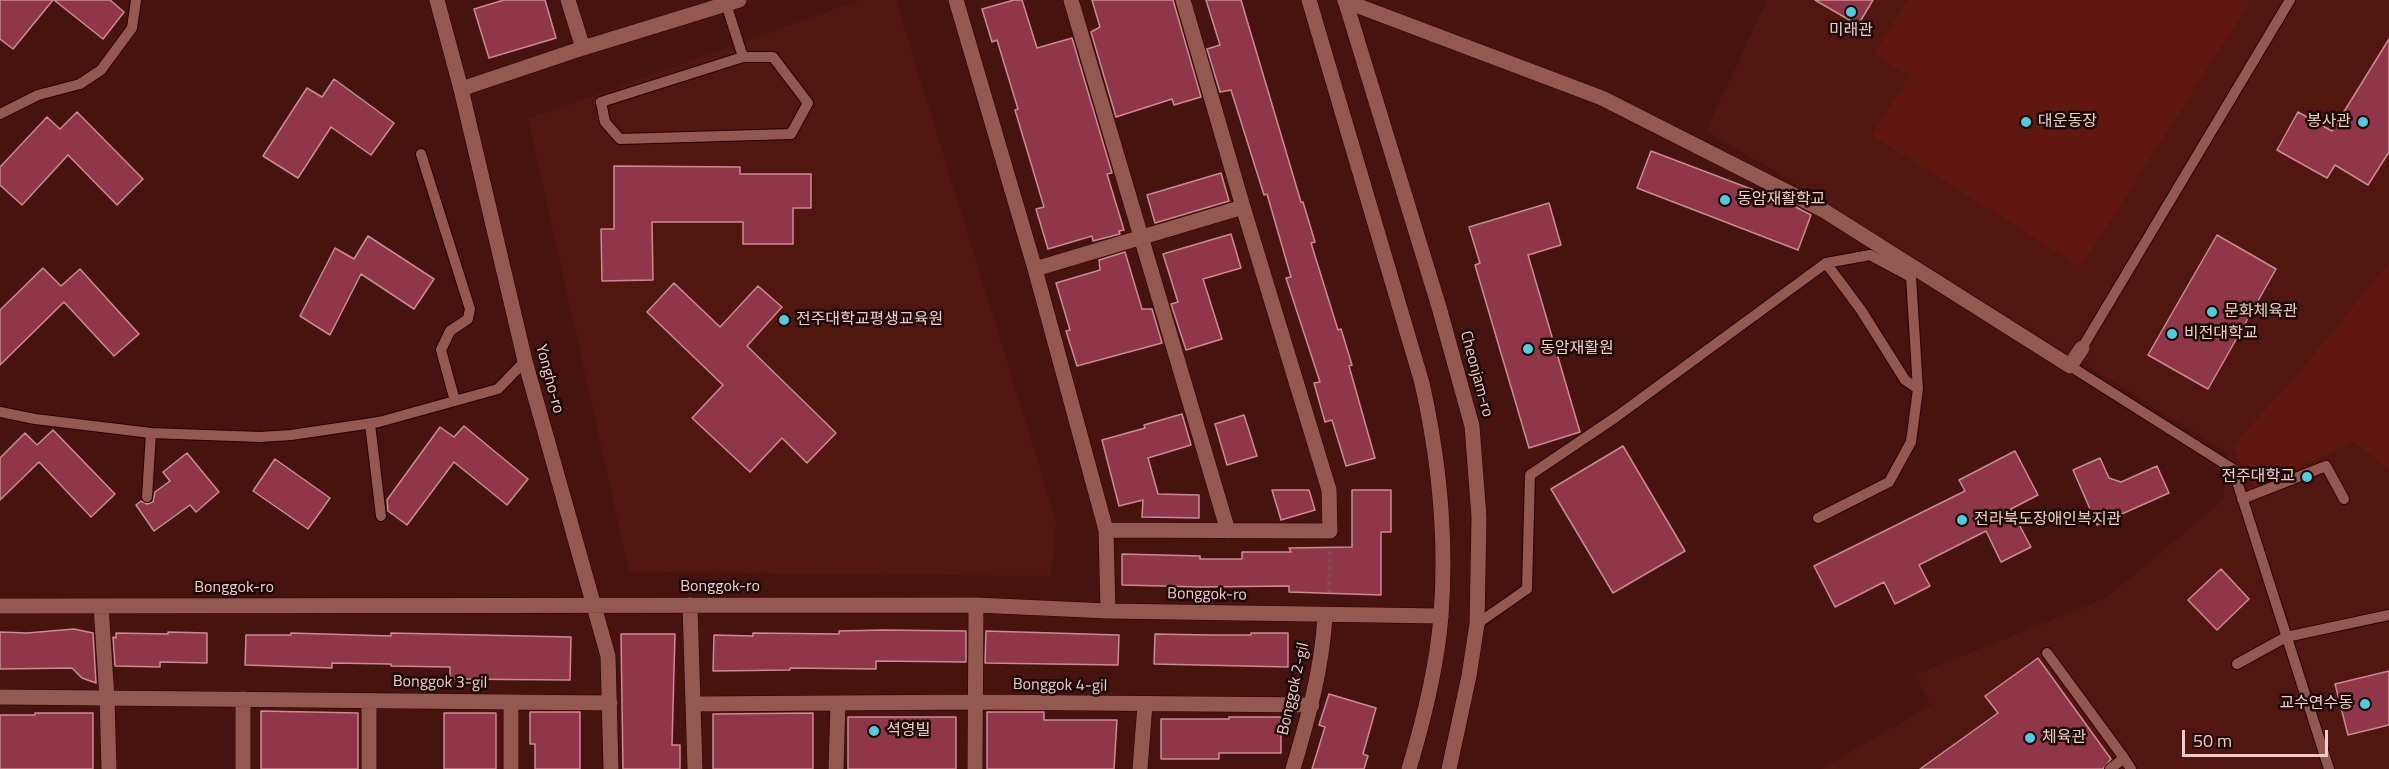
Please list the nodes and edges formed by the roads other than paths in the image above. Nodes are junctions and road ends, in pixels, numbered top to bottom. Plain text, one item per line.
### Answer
1 (136, 0) edge
2 (437, 0) edge
3 (568, 0) edge
4 (956, 0) edge
5 (1071, 0) edge
6 (1183, 0) edge
7 (1309, 0) edge
8 (1345, 0) edge
9 (2290, 0) edge
10 (732, 2) edge
11 (583, 48) junction
12 (743, 57) junction
13 (461, 89) junction
14 (0, 113) edge
15 (421, 154) dead end
16 (1243, 207) junction
17 (1141, 237) junction
18 (1826, 263) junction
19 (1035, 269) junction
20 (1907, 269) junction
21 (2082, 348) joint
22 (525, 361) junction
23 (2070, 366) junction
24 (1918, 388) junction
25 (455, 401) junction
26 (0, 412) edge
27 (370, 424) junction
28 (151, 433) junction
29 (147, 497) dead end
30 (2242, 499) junction
31 (2344, 499) dead end
32 (381, 516) dead end
33 (1818, 518) dead end
34 (1106, 530) junction
35 (1228, 531) junction
36 (594, 605) junction
37 (690, 605) junction
38 (976, 605) junction
39 (0, 606) edge
40 (101, 606) junction
41 (1108, 611) junction
42 (2389, 615) edge
43 (1325, 616) junction
44 (1441, 616) junction
45 (1477, 624) junction
46 (2286, 638) junction
47 (2047, 653) dead end
48 (2237, 664) dead end
49 (0, 697) edge
50 (107, 698) junction
51 (243, 699) junction
52 (369, 701) junction
53 (511, 702) junction
54 (975, 702) junction
55 (610, 703) junction
56 (838, 703) junction
57 (694, 704) junction
58 (1145, 705) junction
59 (1311, 705) junction
60 (2124, 758) junction
61 (109, 769) edge
62 (243, 769) edge
63 (369, 769) edge
64 (511, 769) edge
65 (611, 769) edge
66 (695, 769) edge
67 (836, 769) edge
68 (975, 769) edge
69 (1140, 769) edge
70 (1293, 769) edge
71 (1409, 769) edge
72 (1449, 769) edge
73 (2110, 769) edge
74 (2131, 769) edge
75 (2329, 769) edge

1 - 14 lane
2 - 13 street, Yongho-ro
3 - 11 street
4 - 19 street
5 - 17 street
6 - 16 street
7 - 44 street
8 - 20 street
8 - 45 street, Cheonjam-ro
9 - 21 lane
10 - 11 street
10 - 12 lane
11 - 13 street
12 - 12 lane
13 - 22 street, Yongho-ro
15 - 25 lane
16 - 17 street
16 - 35 street
17 - 19 street
17 - 35 street
18 - 20 lane
18 - 24 lane
18 - 45 lane
19 - 34 street
20 - 23 street
20 - 24 lane
21 - 23 street
22 - 25 lane
22 - 36 street, Yongho-ro
23 - 30 lane
24 - 33 lane
25 - 27 lane
26 - 28 lane
27 - 28 lane
27 - 32 lane
28 - 29 lane
30 - 31 lane
30 - 46 lane
34 - 35 street
34 - 41 street
36 - 37 street, Bonggok-ro
36 - 40 street, Bonggok-ro
36 - 55 street, Yongho-ro
37 - 38 street, Bonggok-ro
37 - 57 street
38 - 41 street, Bonggok-ro
38 - 54 street
39 - 40 street, Bonggok-ro
40 - 50 street
41 - 43 street, Bonggok-ro
42 - 46 lane
43 - 44 street, Bonggok-ro
43 - 59 street, Bonggok 2-gil
44 - 71 street
45 - 72 street, Cheonjam-ro
46 - 48 lane
46 - 75 lane
47 - 60 lane
49 - 50 street, Bonggok 3-gil
50 - 51 street, Bonggok 3-gil
50 - 61 street
51 - 52 street, Bonggok 3-gil
51 - 62 street
52 - 53 street, Bonggok 3-gil
52 - 63 street
53 - 55 street, Bonggok 3-gil
53 - 64 street
54 - 56 street, Bonggok 4-gil
54 - 58 street, Bonggok 4-gil
54 - 68 street
55 - 65 street, Yongho-ro
56 - 57 street, Bonggok 4-gil
56 - 67 street
57 - 66 street
58 - 59 street, Bonggok 4-gil
58 - 69 street
59 - 70 street, Bonggok 2-gil
60 - 73 lane
60 - 74 lane

